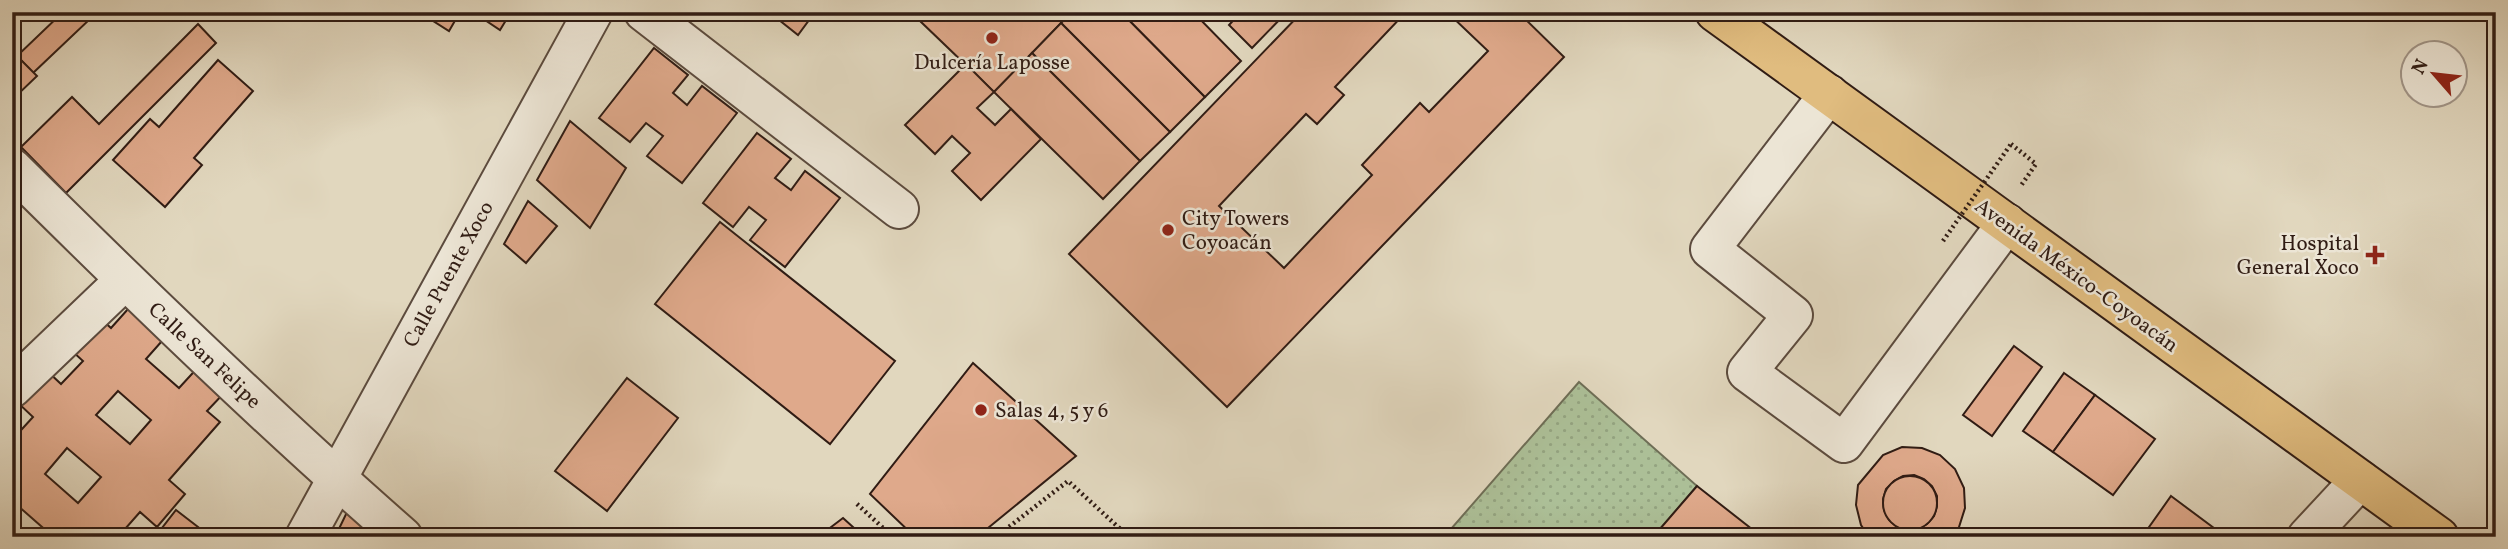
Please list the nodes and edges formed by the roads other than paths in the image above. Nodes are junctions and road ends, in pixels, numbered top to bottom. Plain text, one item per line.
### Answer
1 (593, 12) edge
2 (644, 12) edge
3 (1716, 12) edge
4 (1829, 94) junction
5 (12, 168) edge
6 (899, 209) dead end
7 (2003, 221) junction
8 (125, 280) junction
9 (12, 388) edge
10 (335, 478) junction
11 (2360, 480) junction
12 (305, 537) edge
13 (403, 537) edge
14 (2307, 537) edge
15 (2439, 537) edge

1 - 10 street, Calle Puente Xoco
2 - 6 street
3 - 4 main road, Avenida México-Coyoacán
4 - 7 main road, Avenida México-Coyoacán
4 - 7 street
5 - 8 street, Calle San Felipe
7 - 11 main road, Avenida México-Coyoacán
8 - 9 street
8 - 10 street, Calle San Felipe
10 - 12 street, Calle Puente Xoco
10 - 13 street, Calle San Felipe
11 - 14 street
11 - 15 main road, Avenida México-Coyoacán

